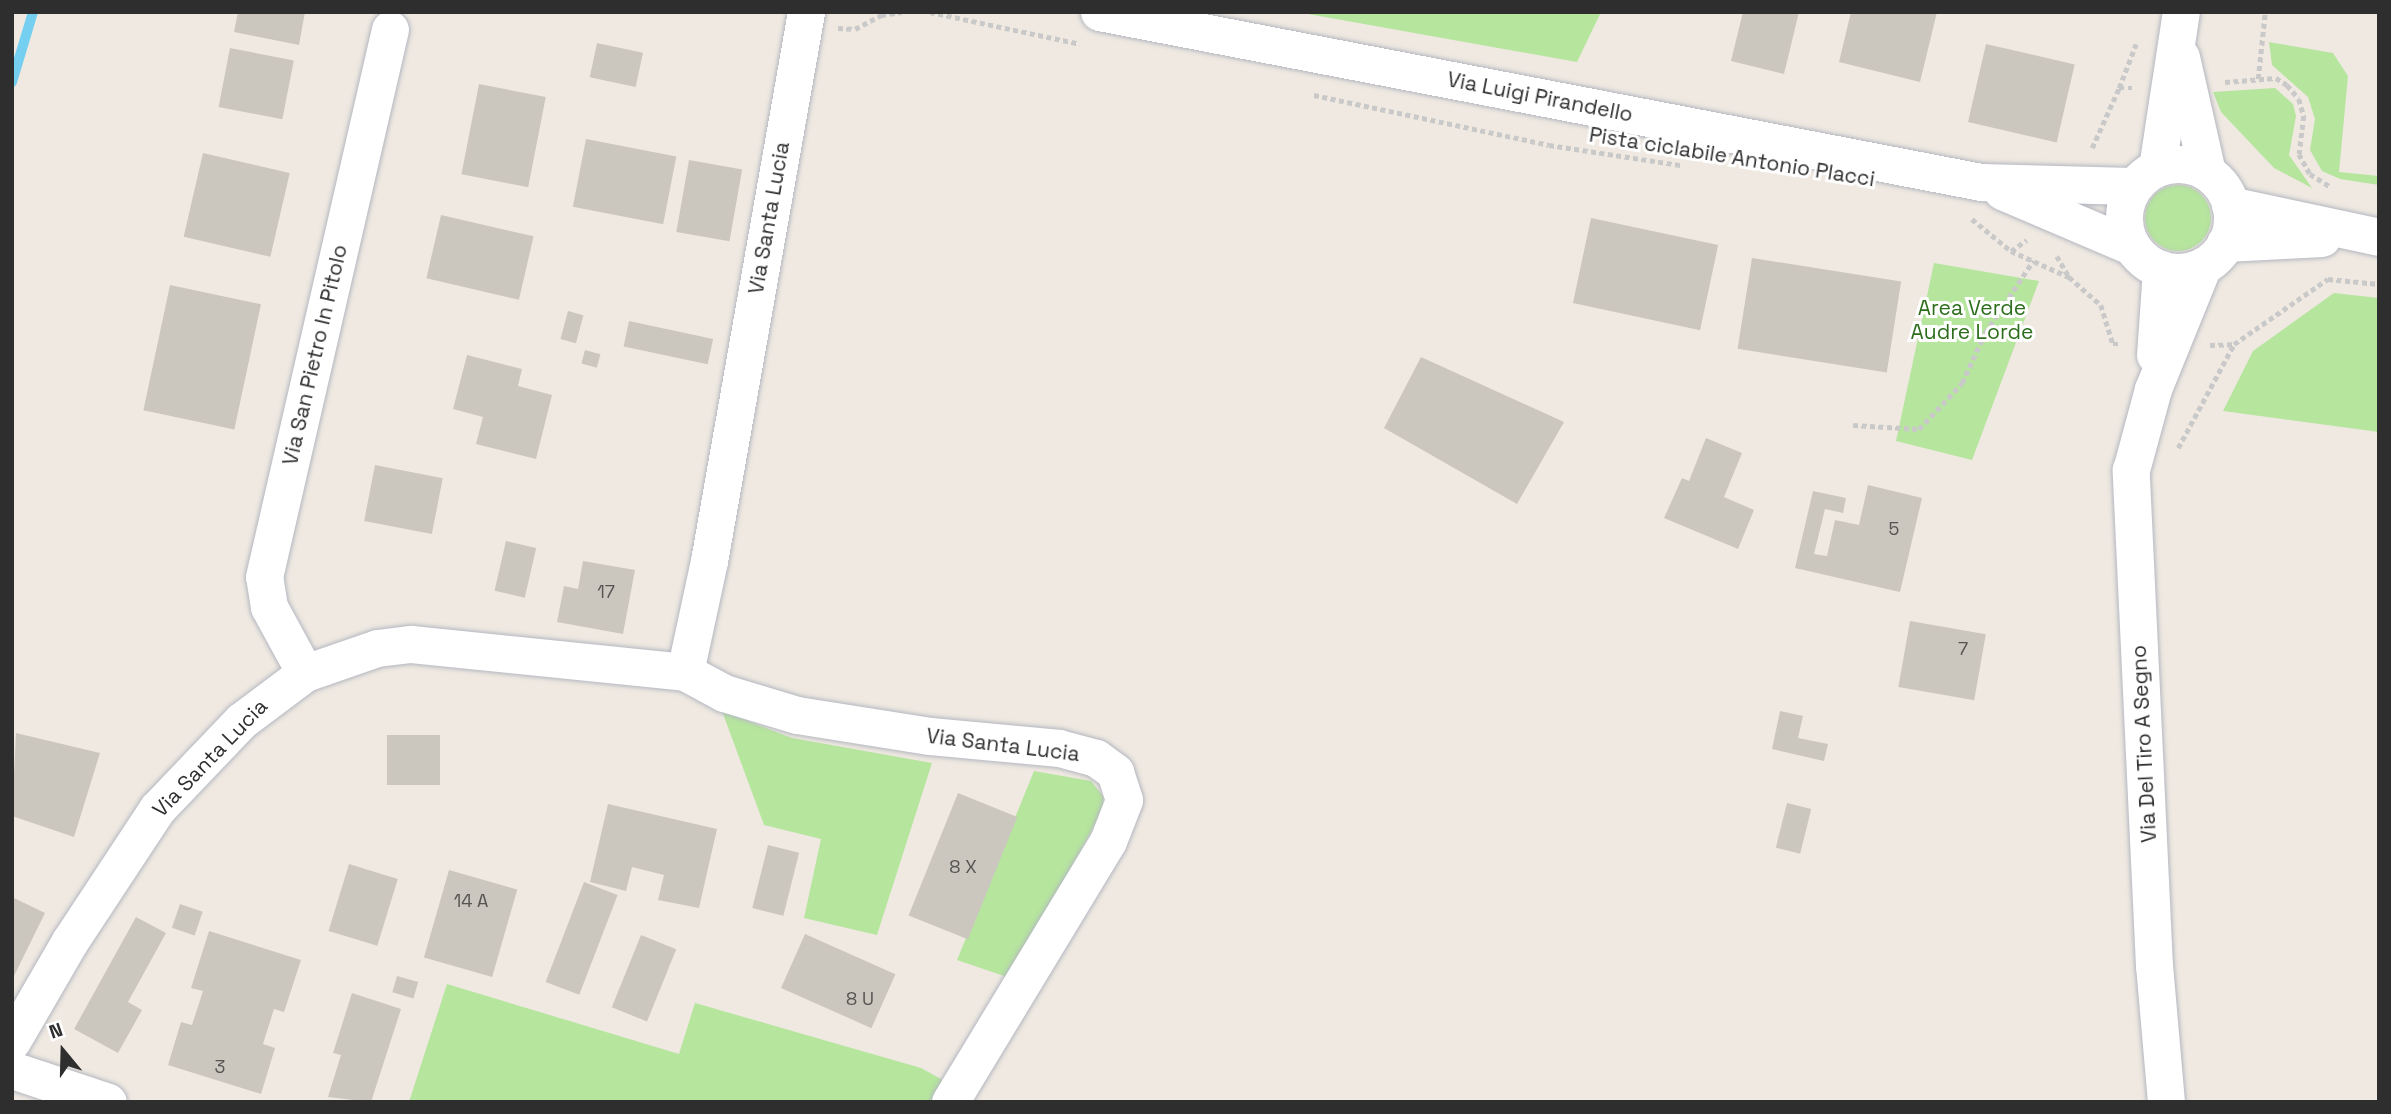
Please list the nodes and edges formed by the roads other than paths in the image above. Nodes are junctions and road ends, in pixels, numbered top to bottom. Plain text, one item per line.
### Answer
1 (806, 12) edge
2 (2179, 23) edge
3 (390, 29) dead end
4 (1096, 30) edge
5 (2207, 172) junction
6 (2145, 177) junction
7 (1981, 182) junction
8 (2230, 205) junction
9 (2374, 236) edge
10 (2131, 246) junction
11 (2214, 254) junction
12 (2161, 269) junction
13 (2163, 348) junction
14 (685, 671) junction
15 (305, 673) junction
16 (12, 1041) edge
17 (12, 1070) edge
18 (108, 1102) edge
19 (950, 1102) edge
20 (2166, 1102) edge

1 - 14 street, Via Santa Lucia
2 - 5 street
2 - 6 street
3 - 15 street, Via San Pietro In Pitolo
4 - 7 street, Via Luigi Pirandello
5 - 6 street, Via Luigi Pirandello
5 - 8 street
6 - 7 street, Via Luigi Pirandello
6 - 10 street
7 - 10 street, Via Luigi Pirandello
8 - 9 street
8 - 11 street
9 - 11 street
10 - 12 street, Via Luigi Pirandello
11 - 12 street
11 - 13 street, Via Del Tiro A Segno
12 - 13 street, Via Del Tiro A Segno
13 - 20 street, Via Del Tiro A Segno
14 - 15 street, Via Santa Lucia
14 - 19 street, Via Santa Lucia
15 - 16 street, Via Santa Lucia
17 - 18 street

